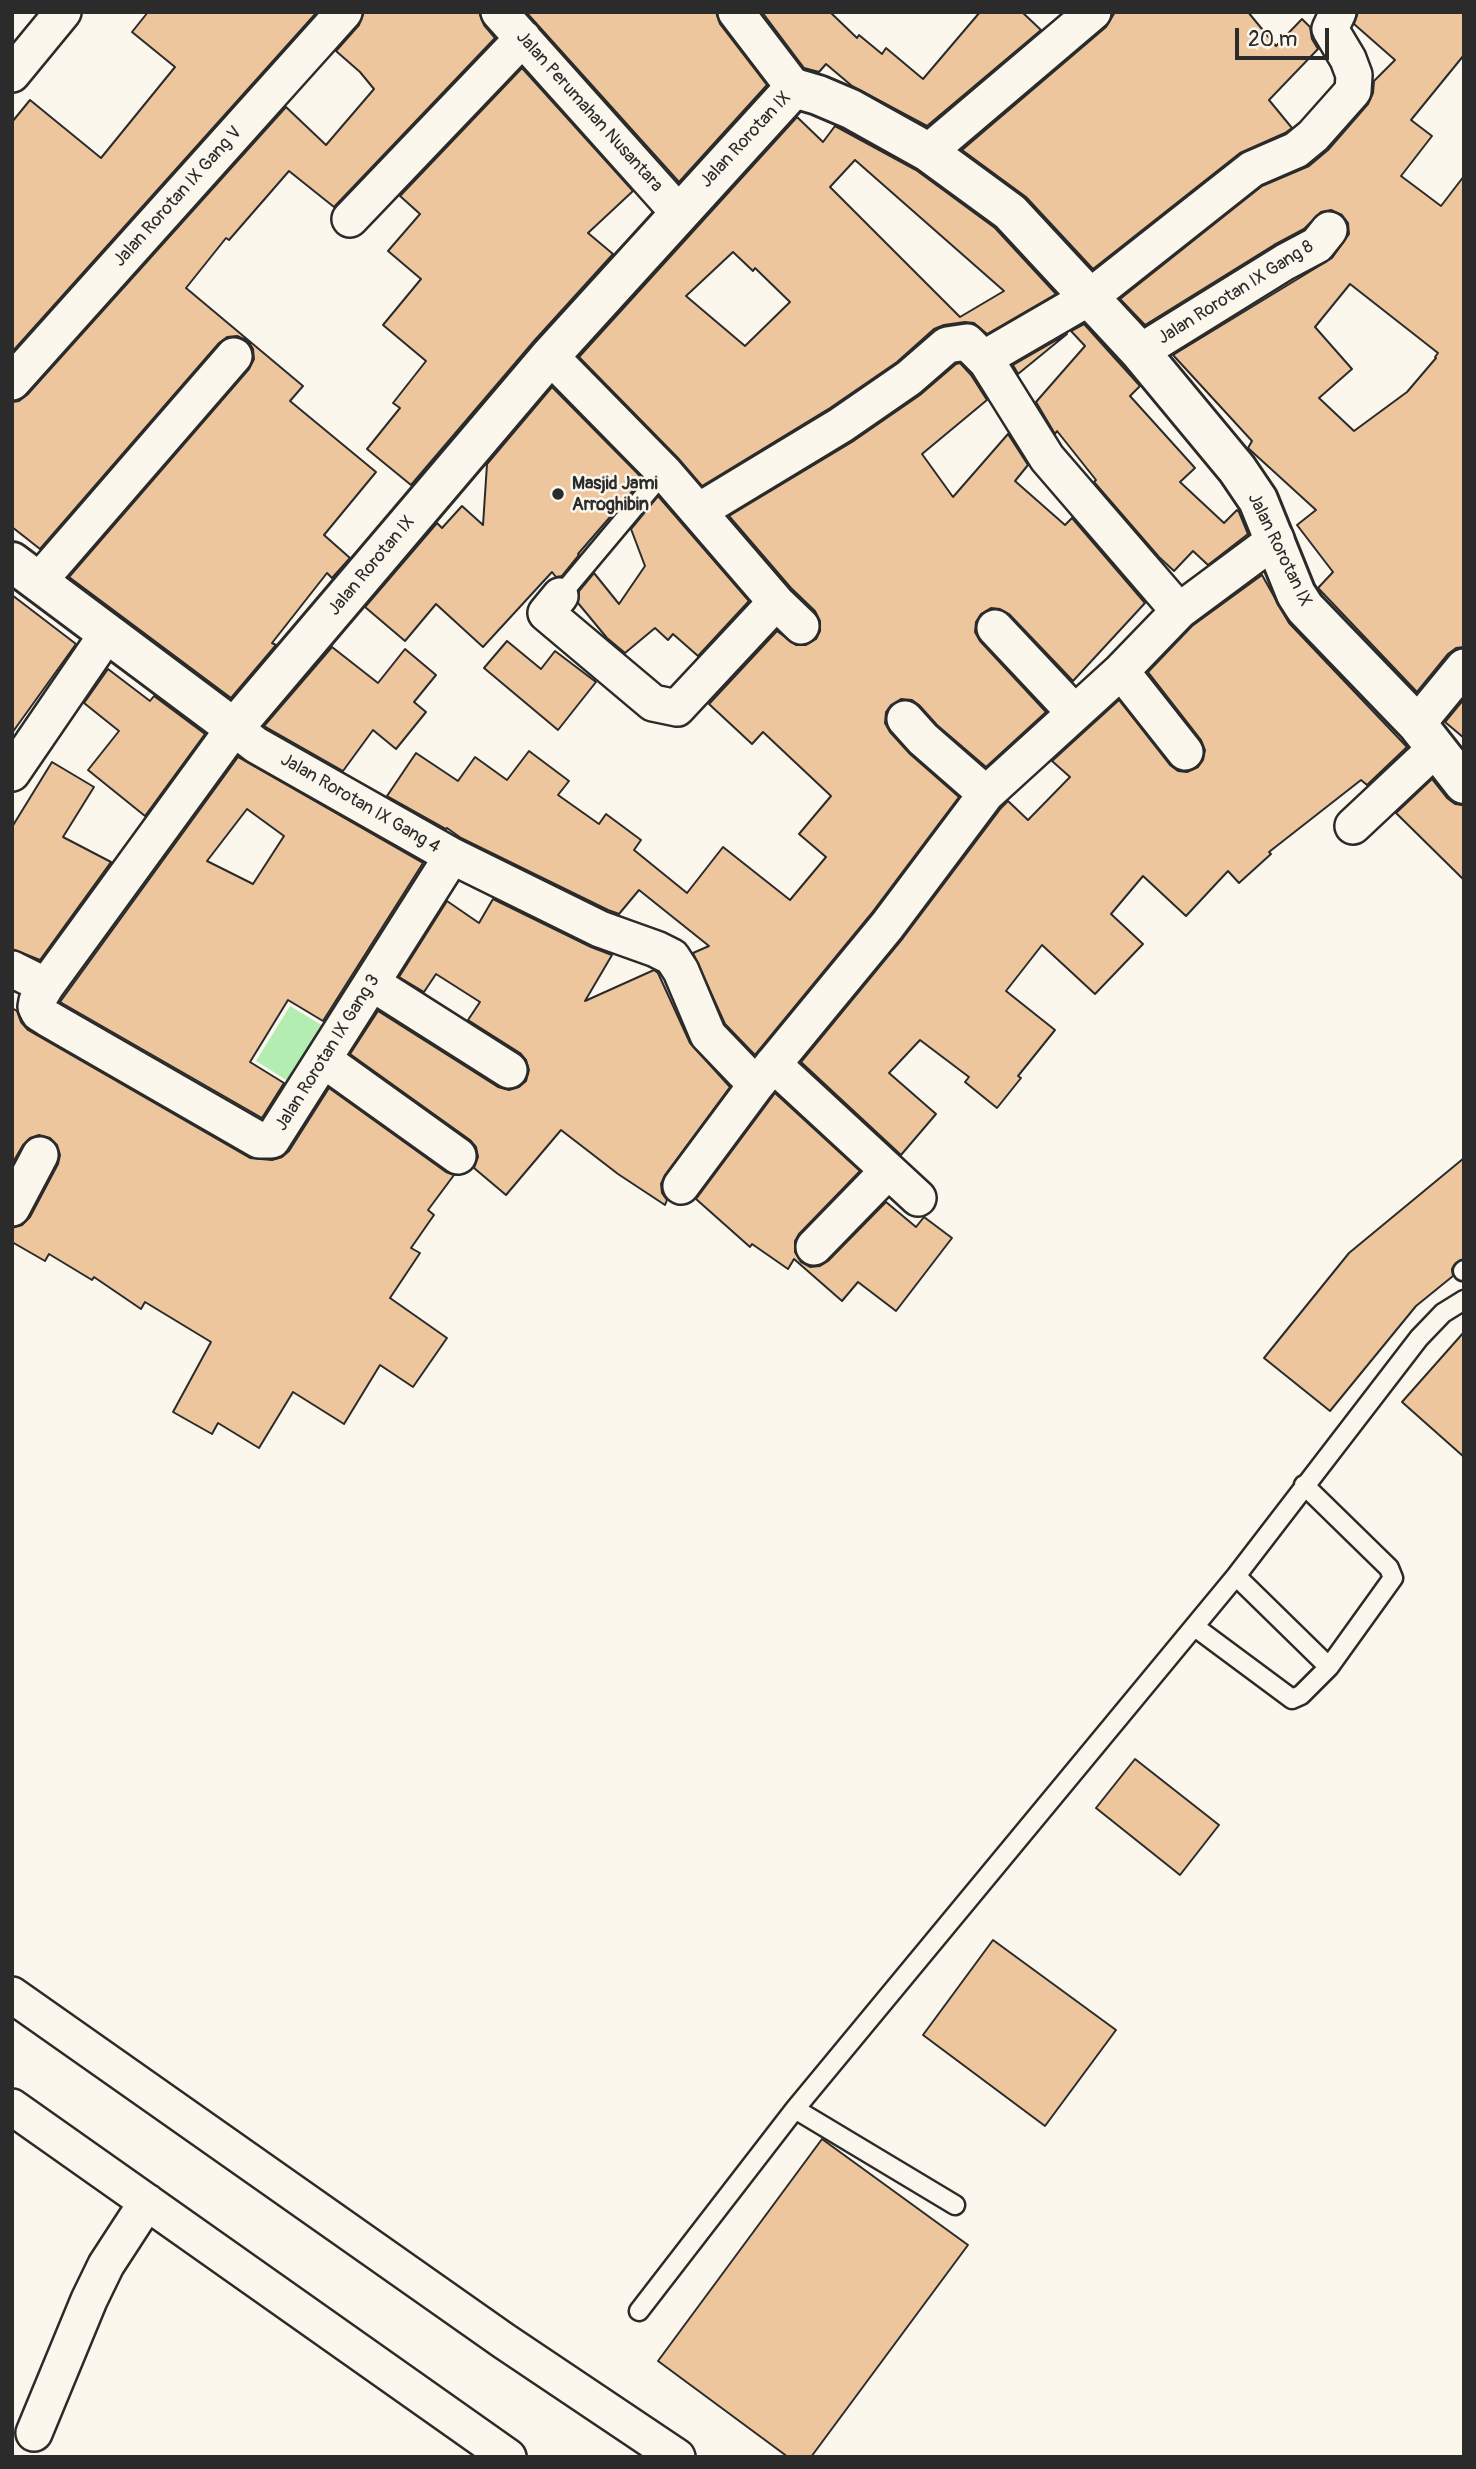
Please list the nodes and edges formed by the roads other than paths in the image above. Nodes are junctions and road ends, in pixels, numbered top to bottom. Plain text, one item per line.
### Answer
1 (63, 12) edge
2 (344, 12) edge
3 (499, 12) edge
4 (736, 12) edge
5 (1093, 12) edge
6 (1338, 12) edge
7 (523, 38) junction
8 (12, 74) edge
9 (794, 88) junction
10 (928, 152) junction
11 (679, 213) junction
12 (350, 219) dead end
13 (1329, 230) dead end
14 (1090, 297) junction
15 (1140, 352) junction
16 (234, 356) dead end
17 (550, 356) junction
18 (987, 362) junction
19 (12, 383) edge
20 (664, 472) junction
21 (699, 511) junction
22 (1276, 539) junction
23 (25, 572) edge
24 (560, 596) joint
25 (776, 602) junction
26 (1179, 611) junction
27 (801, 626) dead end
28 (995, 628) dead end
29 (107, 634) junction
30 (1464, 667) edge
31 (1121, 671) junction
32 (1074, 712) junction
33 (905, 719) dead end
34 (234, 729) junction
35 (1426, 737) junction
36 (1185, 752) dead end
37 (12, 773) edge
38 (1464, 784) edge
39 (986, 794) junction
40 (1353, 826) dead end
41 (452, 856) junction
42 (12, 970) edge
43 (372, 983) junction
44 (46, 986) junction
45 (324, 1060) junction
46 (509, 1070) dead end
47 (765, 1074) junction
48 (40, 1155) dead end
49 (458, 1156) dead end
50 (887, 1172) junction
51 (681, 1186) dead end
52 (918, 1198) dead end
53 (12, 1208) edge
54 (814, 1247) dead end
55 (1464, 1300) edge
56 (1304, 1485) junction
57 (1236, 1576) junction
58 (1195, 1627) junction
59 (1329, 1667) junction
60 (12, 1995) edge
61 (12, 2107) edge
62 (796, 2109) junction
63 (148, 2202) junction
64 (955, 2205) dead end
65 (639, 2311) dead end
66 (34, 2433) dead end
67 (508, 2457) edge
68 (677, 2457) edge

1 - 8 street
2 - 19 street, Jalan Rorotan IX Gang V
3 - 7 street, Jalan Perumahan Nusantara
4 - 9 street
5 - 10 street
6 - 14 street
7 - 11 street, Jalan Perumahan Nusantara
7 - 12 street
9 - 10 street, Jalan Rorotan IX
9 - 11 street, Jalan Rorotan IX
10 - 14 street, Jalan Rorotan IX
11 - 17 street, Jalan Rorotan IX
13 - 15 street, Jalan Rorotan IX Gang 8
14 - 15 street, Jalan Rorotan IX
14 - 18 street
15 - 22 street, Jalan Rorotan IX
16 - 23 street
17 - 20 street
17 - 34 street, Jalan Rorotan IX
18 - 21 street
18 - 26 street
20 - 21 street
20 - 24 lane
21 - 25 street
22 - 26 street
22 - 35 street, Jalan Rorotan IX
23 - 29 street
24 - 25 street
25 - 27 street
26 - 31 street
28 - 32 street
29 - 34 street
29 - 37 street
30 - 35 street
31 - 32 street
31 - 36 street
32 - 39 street
33 - 39 street
34 - 41 street, Jalan Rorotan IX Gang 4
34 - 44 street
35 - 38 street, Jalan Rorotan IX
35 - 40 street
39 - 47 street
41 - 43 street, Jalan Rorotan IX Gang 3
41 - 47 street, Jalan Rorotan IX Gang 4
42 - 44 street
43 - 45 street, Jalan Rorotan IX Gang 3
43 - 46 street
44 - 45 street, Jalan Rorotan IX Gang 3
45 - 49 street
47 - 50 street, Jalan Rorotan IX Gang 4
47 - 51 street
48 - 53 street
50 - 52 street, Jalan Rorotan IX Gang 4
50 - 54 street
55 - 56 lane
56 - 57 lane
56 - 59 lane
57 - 58 lane
57 - 59 lane
58 - 59 lane
58 - 62 lane
60 - 68 street
61 - 63 street
62 - 64 lane
62 - 65 lane
63 - 66 street
63 - 67 street

